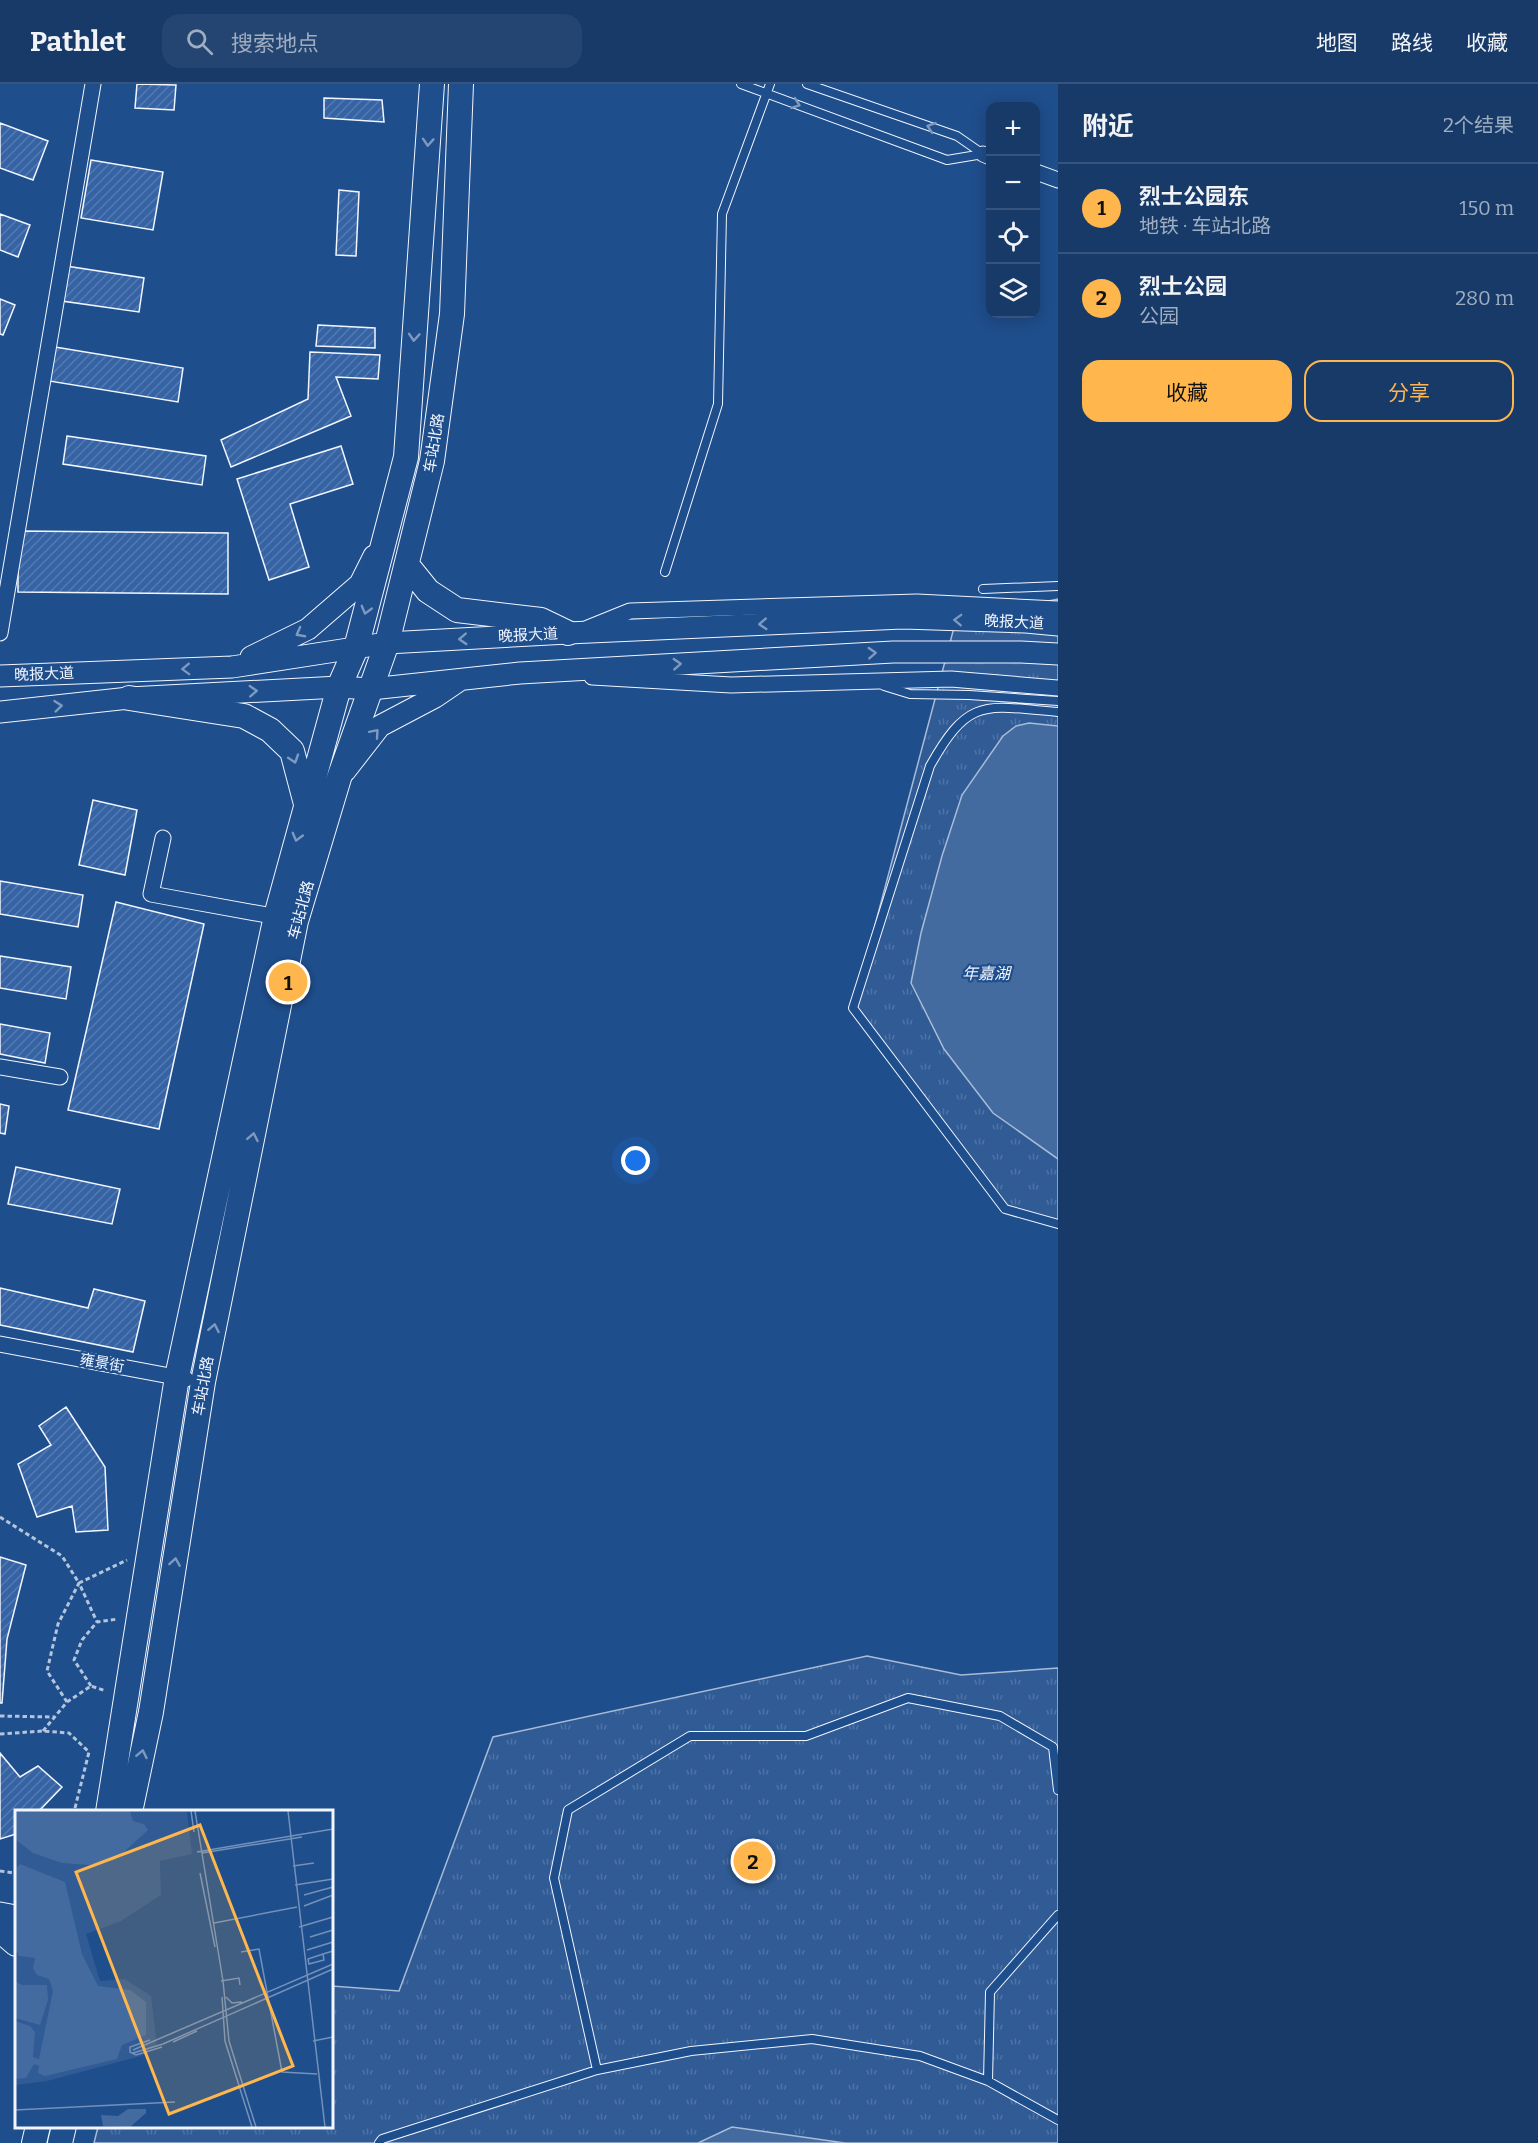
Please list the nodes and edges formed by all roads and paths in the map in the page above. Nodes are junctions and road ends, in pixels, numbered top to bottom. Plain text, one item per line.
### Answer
1 (93, 84) edge
2 (432, 84) edge
3 (461, 84) edge
4 (741, 84) edge
5 (770, 84) edge
6 (807, 84) edge
7 (765, 93) junction
8 (986, 154) edge
9 (986, 155) edge
10 (1040, 174) edge
11 (1058, 180) edge
12 (388, 525) junction
13 (407, 565) junction
14 (665, 572) dead end
15 (1058, 586) edge
16 (983, 589) dead end
17 (1058, 609) edge
18 (1058, 625) edge
19 (0, 633) edge
20 (572, 633) junction
21 (387, 644) junction
22 (356, 648) junction
23 (1058, 654) edge
24 (232, 667) junction
25 (520, 673) junction
26 (0, 676) edge
27 (463, 678) junction
28 (868, 681) junction
29 (339, 687) junction
30 (1058, 688) edge
31 (371, 689) junction
32 (129, 698) junction
33 (1058, 701) edge
34 (0, 712) edge
35 (1058, 712) edge
36 (339, 778) junction
37 (306, 805) junction
38 (163, 838) dead end
39 (286, 918) junction
40 (0, 1066) edge
41 (60, 1077) dead end
42 (1058, 1224) edge
43 (0, 1344) edge
44 (177, 1377) junction
45 (203, 1382) junction
46 (0, 1517) edge
47 (150, 1549) junction
48 (79, 1582) junction
49 (139, 1618) junction
50 (98, 1622) junction
51 (91, 1686) junction
52 (126, 1698) junction
53 (67, 1702) junction
54 (0, 1716) edge
55 (55, 1717) junction
56 (43, 1731) junction
57 (0, 1734) edge
58 (1058, 1790) edge
59 (74, 1810) edge
60 (108, 1810) edge
61 (130, 1810) edge
62 (0, 1871) edge
63 (15, 1872) edge
64 (15, 1903) edge
65 (0, 1906) edge
66 (1058, 1915) edge
67 (597, 2070) junction
68 (988, 2081) junction
69 (1058, 2120) edge
70 (38, 2128) edge
71 (64, 2128) edge
72 (34, 2143) edge
73 (60, 2143) edge
74 (379, 2143) edge

1 - 19 street
2 -> 12 main road, 车站北路
3 - 13 main road, 车站北路
4 - 7 lane
5 - 7 lane
8 -> 6 lane
7 -> 9 lane
7 - 14 lane
10 - 11 street
12 -> 22 main road, 车站北路
12 -> 24 main road
13 - 20 main road
13 - 21 main road, 车站北路
15 - 16 lane
17 - 20 street
18 -> 20 main road, 晚报大道
20 -> 21 main road, 晚报大道
21 - 22 main road, 晚报大道
21 - 31 main road, 车站北路
22 - 24 main road, 晚报大道
22 - 29 main road, 车站北路
25 -> 23 main road, 晚报大道
24 -> 26 main road, 晚报大道
25 - 27 main road, 晚报大道
25 - 28 street
27 - 31 main road, 晚报大道
36 -> 27 main road
28 - 30 street
28 - 33 lane
29 - 31 main road, 晚报大道
32 -> 29 main road, 晚报大道
29 - 37 main road, 车站北路
31 - 36 main road, 车站北路
34 -> 32 main road, 晚报大道
32 -> 37 main road
35 - 42 lane
36 - 39 main road, 车站北路
37 -> 39 main road, 车站北路
38 - 39 street
39 - 44 main road, 车站北路
45 -> 39 main road, 车站北路
40 - 41 street
43 - 44 street, 雍景街
44 - 45 street, 雍景街
44 - 47 main road, 车站北路
61 -> 45 main road, 车站北路
46 - 48 path
47 - 48 path
47 - 49 main road, 车站北路
48 - 50 path
48 - 53 path
49 - 50 path
49 - 52 main road, 车站北路
50 - 51 path
51 - 52 path
51 - 53 path
52 - 60 main road, 车站北路
53 - 55 path
54 - 55 path
55 - 56 path
56 - 57 path
56 - 59 path
58 - 67 lane
62 - 63 path
64 - 65 main road
66 - 68 lane
67 - 68 lane
67 - 74 lane
68 - 69 lane
70 - 72 main road
71 - 73 main road

